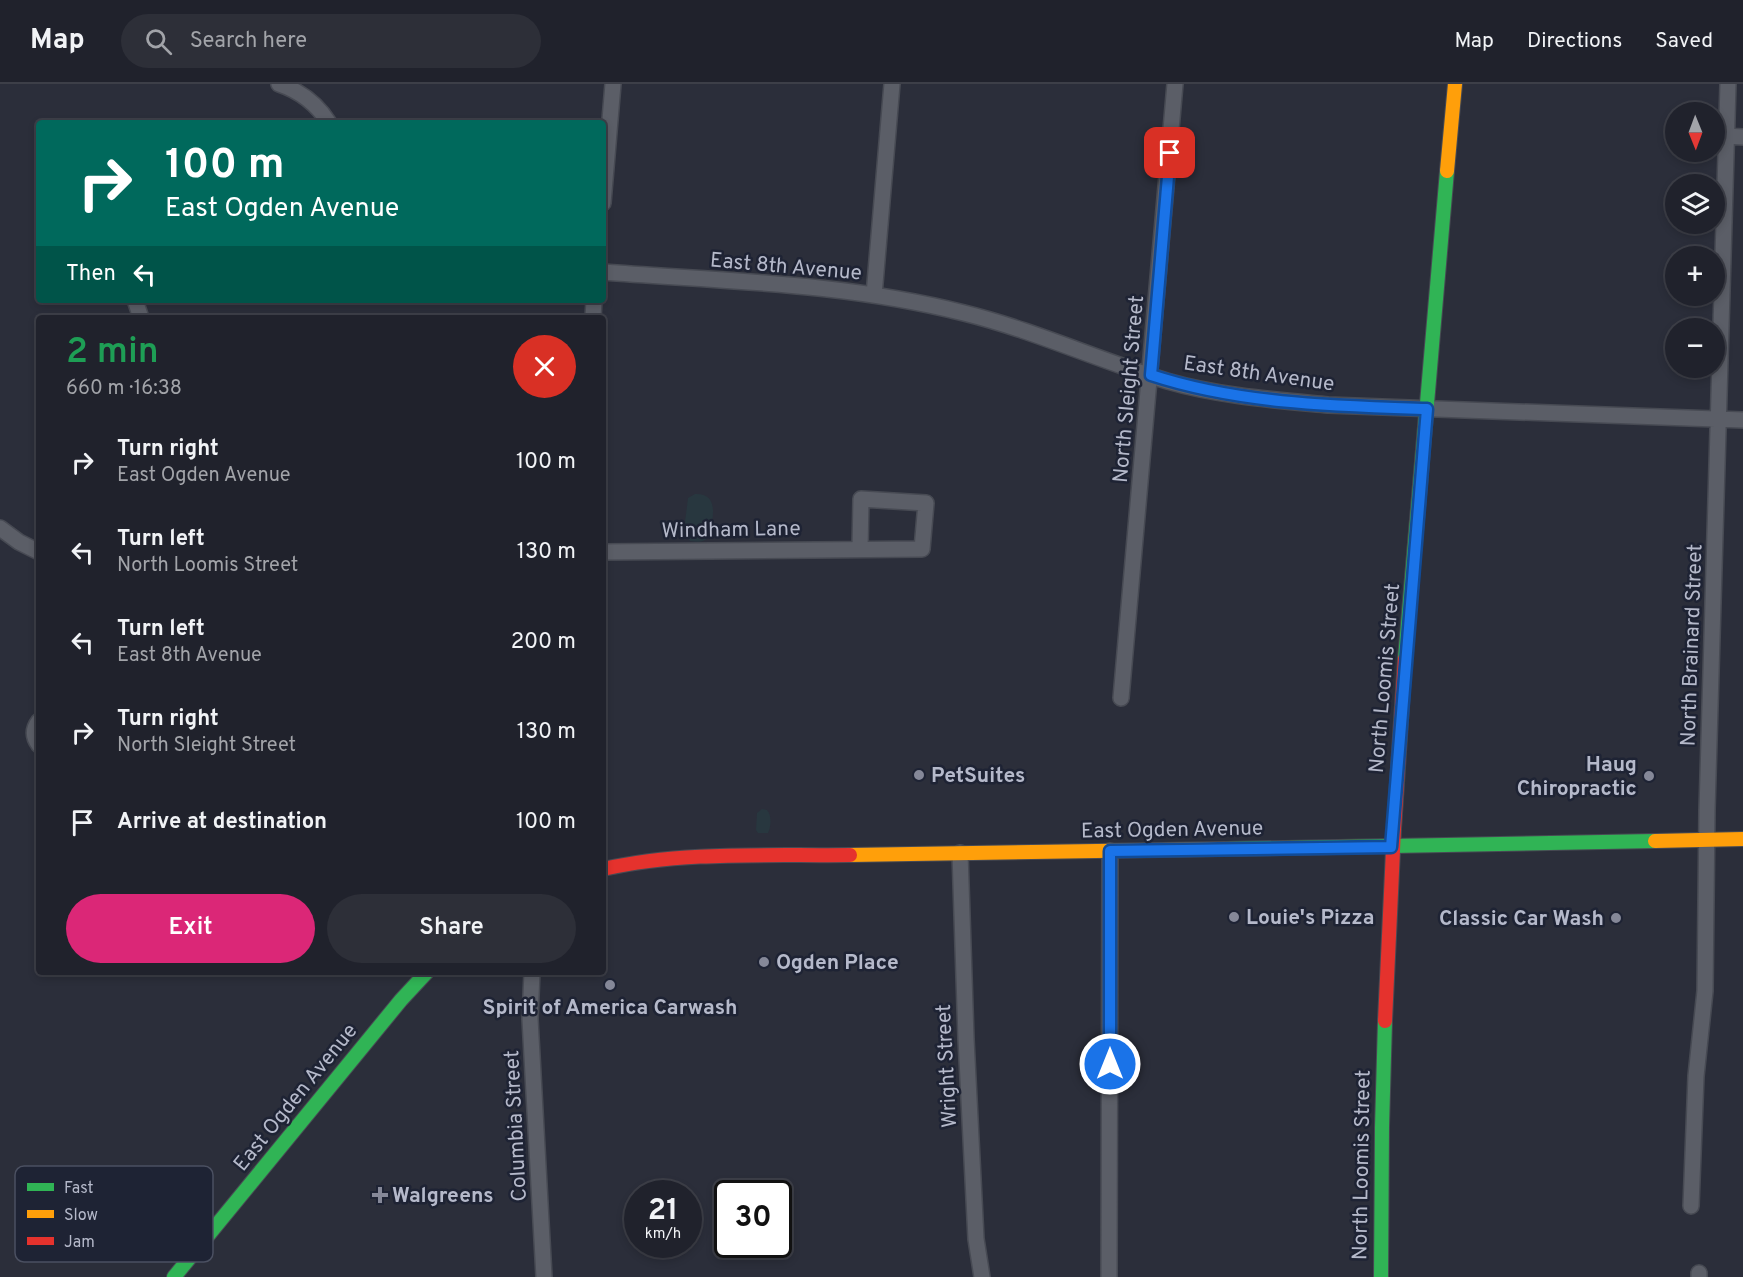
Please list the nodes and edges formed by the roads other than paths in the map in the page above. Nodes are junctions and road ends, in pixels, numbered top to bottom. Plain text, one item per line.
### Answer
1 (279, 84) edge
2 (614, 84) edge
3 (892, 84) edge
4 (1175, 84) edge
5 (1455, 84) edge
6 (1728, 84) edge
7 (326, 120) edge
8 (1726, 136) junction
9 (1743, 136) edge
10 (606, 171) edge
11 (606, 272) edge
12 (874, 295) junction
13 (1151, 375) junction
14 (1427, 409) junction
15 (1719, 419) junction
16 (1743, 420) edge
17 (0, 528) edge
18 (860, 549) junction
19 (36, 551) edge
20 (606, 552) edge
21 (1121, 698) dead end
22 (1743, 839) edge
23 (1707, 840) junction
24 (1391, 847) junction
25 (1110, 851) junction
26 (960, 853) junction
27 (606, 868) edge
28 (424, 975) edge
29 (532, 975) edge
30 (1691, 1206) dead end
31 (213, 1229) edge
32 (186, 1262) edge
33 (174, 1277) edge
34 (544, 1277) edge
35 (982, 1277) edge
36 (1109, 1277) edge
37 (1381, 1277) edge

1 - 7 street
2 - 10 street
3 - 12 street
4 - 13 street, North Sleight Street
5 - 14 main road, North Loomis Street
6 - 8 street, North Brainard Street
8 - 9 street
8 - 15 street, North Brainard Street
11 - 12 street, East 8th Avenue
12 - 13 street, East 8th Avenue
13 - 14 street, East 8th Avenue
13 - 21 street, North Sleight Street
14 - 15 street, East 8th Avenue
14 - 24 main road, North Loomis Street
15 - 16 street, East 8th Avenue
15 - 23 street, North Brainard Street
17 - 19 street
18 - 18 street, Windham Lane
18 - 20 street, Windham Lane
22 - 23 main road, East Ogden Avenue
23 - 24 main road, East Ogden Avenue
23 - 30 street, North Brainard Street
24 - 25 main road, East Ogden Avenue
24 - 37 main road, North Loomis Street
25 - 26 main road, East Ogden Avenue
25 - 36 street
26 - 27 main road, East Ogden Avenue
26 - 35 street, Wright Street
28 - 31 main road, East Ogden Avenue
29 - 34 street, Columbia Street
32 - 33 main road, East Ogden Avenue

